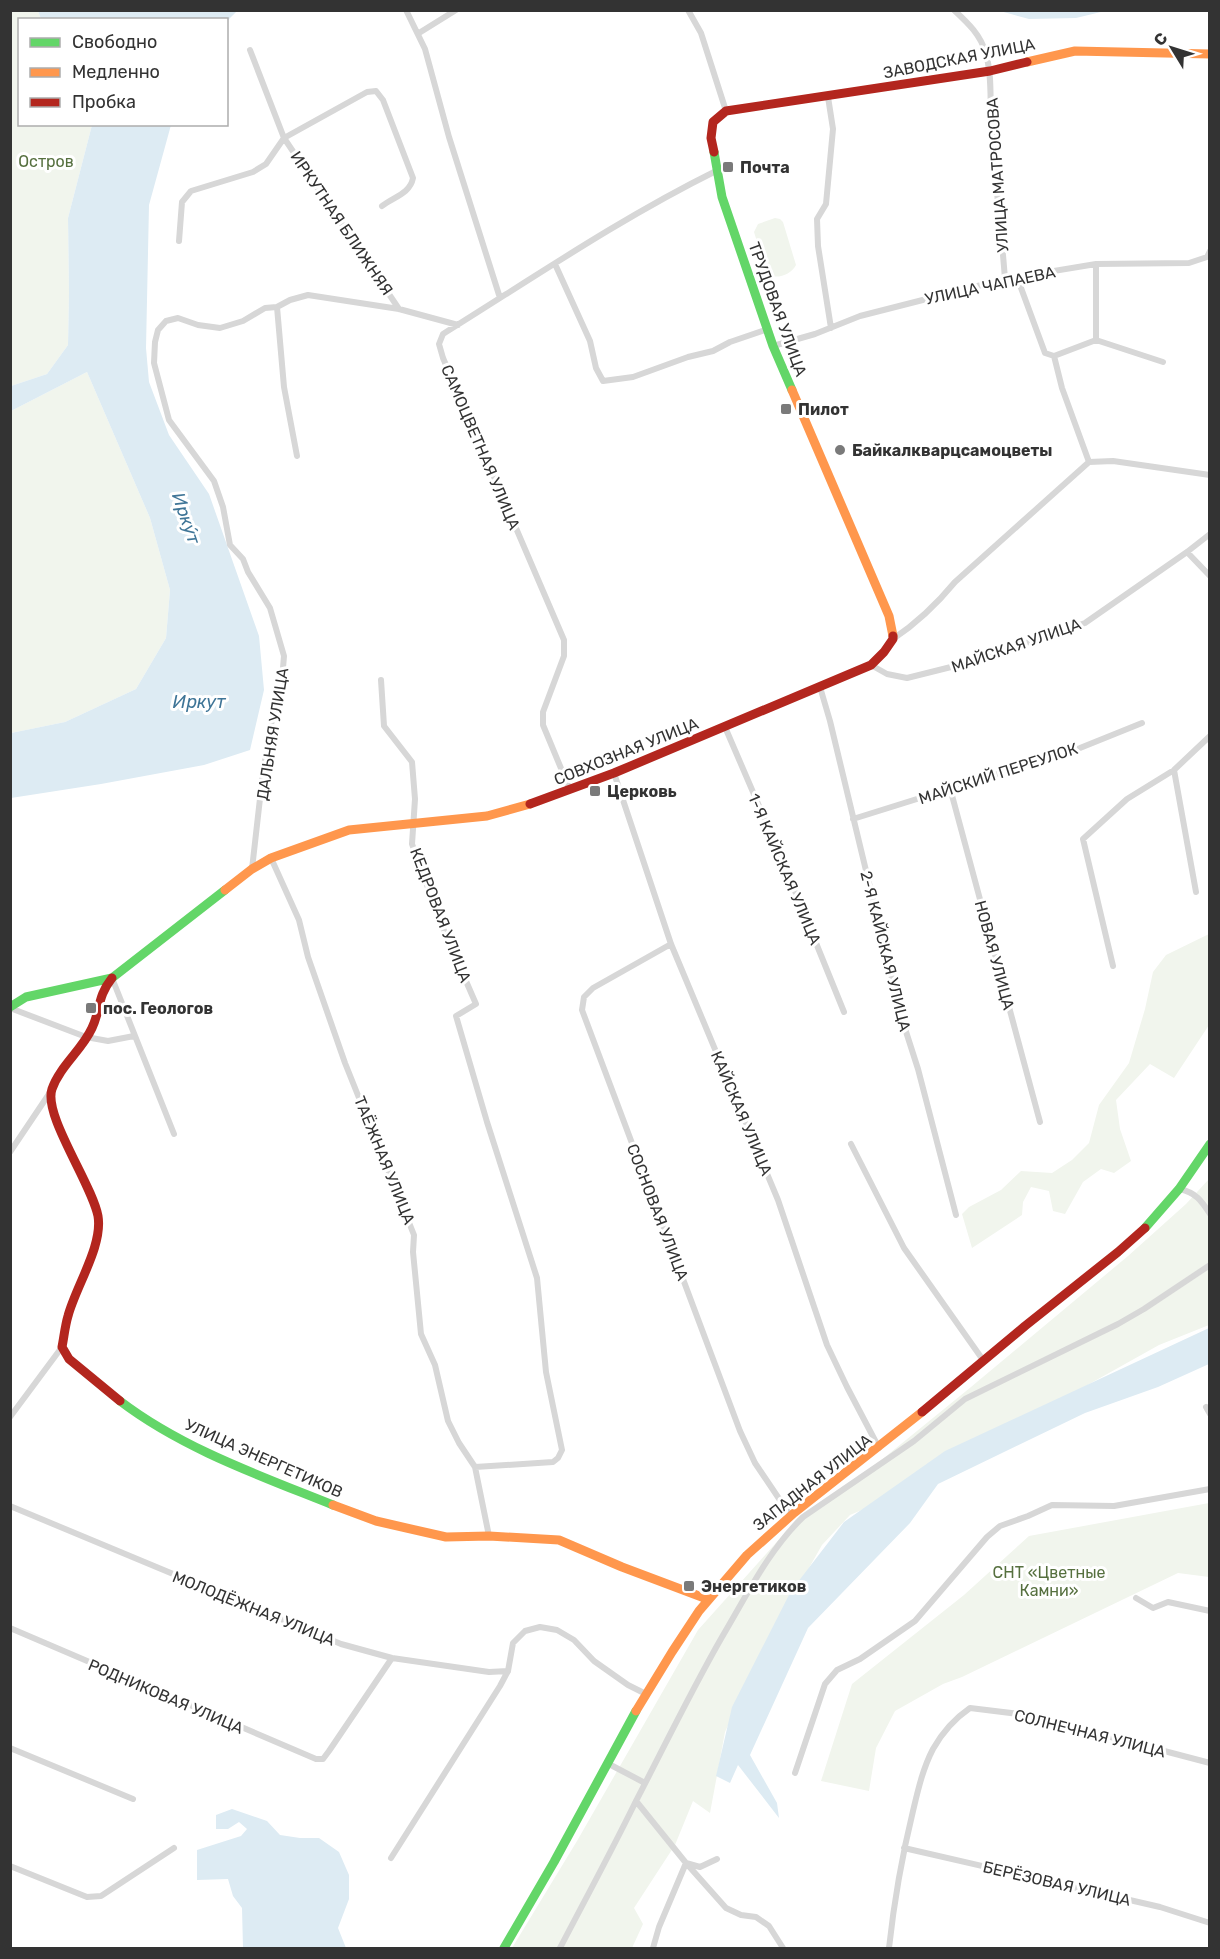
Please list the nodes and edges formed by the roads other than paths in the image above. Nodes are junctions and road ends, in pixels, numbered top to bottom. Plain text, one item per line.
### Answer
1 (406, 10) edge
2 (456, 10) edge
3 (688, 10) edge
4 (954, 10) edge
5 (419, 33) junction
6 (250, 50) dead end
7 (1209, 54) edge
8 (990, 70) junction
9 (828, 97) junction
10 (721, 114) junction
11 (284, 138) junction
12 (716, 171) junction
13 (382, 206) dead end
14 (179, 241) dead end
15 (1209, 251) edge
16 (555, 264) junction
17 (1096, 264) junction
18 (1017, 277) junction
19 (1005, 279) junction
20 (500, 298) junction
21 (277, 307) junction
22 (399, 309) junction
23 (458, 325) junction
24 (831, 328) junction
25 (768, 329) junction
26 (1096, 340) junction
27 (773, 346) junction
28 (1054, 356) junction
29 (1163, 362) dead end
30 (297, 456) dead end
31 (1089, 462) junction
32 (1209, 475) edge
33 (1209, 534) edge
34 (1187, 552) junction
35 (1209, 576) edge
36 (893, 639) junction
37 (871, 664) junction
38 (381, 680) dead end
39 (820, 687) junction
40 (1142, 723) dead end
41 (725, 727) junction
42 (1209, 736) edge
43 (1174, 771) junction
44 (615, 773) junction
45 (950, 788) junction
46 (570, 790) junction
47 (853, 819) junction
48 (412, 825) junction
49 (271, 858) junction
50 (252, 869) junction
51 (1196, 892) dead end
52 (671, 944) junction
53 (1113, 966) dead end
54 (112, 978) junction
55 (10, 1007) edge
56 (844, 1012) dead end
57 (134, 1036) junction
58 (86, 1037) junction
59 (51, 1091) junction
60 (1040, 1122) dead end
61 (174, 1134) dead end
62 (851, 1144) dead end
63 (1209, 1144) edge
64 (10, 1152) edge
65 (1180, 1189) junction
66 (1209, 1214) edge
67 (956, 1215) dead end
68 (1209, 1264) edge
69 (62, 1347) junction
70 (983, 1360) junction
71 (10, 1417) edge
72 (879, 1448) junction
73 (474, 1467) junction
74 (1209, 1489) edge
75 (10, 1506) edge
76 (790, 1515) junction
77 (489, 1536) junction
78 (1136, 1598) dead end
79 (706, 1599) junction
80 (1209, 1611) edge
81 (10, 1629) edge
82 (392, 1658) junction
83 (507, 1671) junction
84 (646, 1694) junction
85 (10, 1748) edge
86 (607, 1763) junction
87 (1209, 1763) edge
88 (795, 1773) dead end
89 (645, 1784) junction
90 (133, 1799) dead end
91 (636, 1801) junction
92 (174, 1848) dead end
93 (904, 1848) junction
94 (391, 1858) dead end
95 (717, 1859) dead end
96 (686, 1863) junction
97 (10, 1866) edge
98 (1209, 1923) edge
99 (504, 1948) edge
100 (560, 1948) edge
101 (653, 1948) edge
102 (783, 1948) edge
103 (889, 1948) edge

1 - 5 street
2 - 5 street
3 - 10 street, ТРУДОВАЯ УЛИЦА
4 - 8 street, УЛИЦА МАТРОСОВА
5 - 20 street
6 - 11 street, ИРКУТНАЯ БЛИЖНЯЯ
7 - 8 street, ЗАВОДСКАЯ УЛИЦА
8 - 9 street, ЗАВОДСКАЯ УЛИЦА
8 - 19 street, УЛИЦА МАТРОСОВА
9 - 10 street, ЗАВОДСКАЯ УЛИЦА
9 - 24 street
10 - 12 street, ТРУДОВАЯ УЛИЦА
11 - 13 street
11 - 14 street
11 - 22 street, ИРКУТНАЯ БЛИЖНЯЯ
12 - 16 street, САМОЦВЕТНАЯ УЛИЦА
12 - 25 street, ТРУДОВАЯ УЛИЦА
15 - 17 street, УЛИЦА ЧАПАЕВА
16 - 20 street, САМОЦВЕТНАЯ УЛИЦА
16 - 25 street
17 - 18 street, УЛИЦА ЧАПАЕВА
17 - 26 street
18 - 19 street, УЛИЦА ЧАПАЕВА
18 - 28 street
19 - 24 street, УЛИЦА ЧАПАЕВА
20 - 23 street, САМОЦВЕТНАЯ УЛИЦА
21 - 22 street
21 - 30 street
21 - 50 street, ДАЛЬНЯЯ УЛИЦА
22 - 23 street
23 - 46 street, САМОЦВЕТНАЯ УЛИЦА
24 - 27 street, УЛИЦА ЧАПАЕВА
25 - 27 street, ТРУДОВАЯ УЛИЦА
26 - 28 street
26 - 29 street
27 - 36 street, ТРУДОВАЯ УЛИЦА
28 - 31 street
31 - 32 street
31 - 36 street, СОВХОЗНАЯ УЛИЦА
33 - 34 street, МАЙСКАЯ УЛИЦА
34 - 35 street
34 - 37 street, МАЙСКАЯ УЛИЦА
36 - 37 street, СОВХОЗНАЯ УЛИЦА
37 - 39 street, СОВХОЗНАЯ УЛИЦА
38 - 48 street, КЕДРОВАЯ УЛИЦА
39 - 41 street, СОВХОЗНАЯ УЛИЦА
39 - 47 street, 2-Я КАЙСКАЯ УЛИЦА
40 - 45 street, МАЙСКИЙ ПЕРЕУЛОК
41 - 44 street, СОВХОЗНАЯ УЛИЦА
41 - 56 street, 1-Я КАЙСКАЯ УЛИЦА
42 - 43 street
43 - 51 street
43 - 53 street
44 - 46 street, СОВХОЗНАЯ УЛИЦА
44 - 52 street, КАЙСКАЯ УЛИЦА
45 - 47 street, МАЙСКИЙ ПЕРЕУЛОК
45 - 60 street, НОВАЯ УЛИЦА
46 - 48 street, СОВХОЗНАЯ УЛИЦА
47 - 67 street, 2-Я КАЙСКАЯ УЛИЦА
48 - 49 street, СОВХОЗНАЯ УЛИЦА
48 - 73 street, КЕДРОВАЯ УЛИЦА
49 - 50 street, СОВХОЗНАЯ УЛИЦА
49 - 73 street, ТАЁЖНАЯ УЛИЦА
50 - 54 street, СОВХОЗНАЯ УЛИЦА
52 - 72 street, КАЙСКАЯ УЛИЦА
52 - 76 street, СОСНОВАЯ УЛИЦА
54 - 55 street, СОВХОЗНАЯ УЛИЦА
54 - 57 street
54 - 58 street
55 - 58 street
57 - 58 street
57 - 61 street
58 - 59 street
59 - 64 street
59 - 69 street
62 - 70 street
63 - 65 street, ЗАПАДНАЯ УЛИЦА
65 - 66 street
65 - 70 street, ЗАПАДНАЯ УЛИЦА
68 - 89 street
69 - 71 street
69 - 77 street, УЛИЦА ЭНЕРГЕТИКОВ
70 - 72 street, ЗАПАДНАЯ УЛИЦА
72 - 76 street, ЗАПАДНАЯ УЛИЦА
73 - 77 street, ТАЁЖНАЯ УЛИЦА
74 - 88 street
75 - 82 street, МОЛОДЁЖНАЯ УЛИЦА
76 - 79 street, ЗАПАДНАЯ УЛИЦА
77 - 79 street, УЛИЦА ЭНЕРГЕТИКОВ
78 - 80 street
79 - 84 street, ЗАПАДНАЯ УЛИЦА
81 - 82 street, РОДНИКОВАЯ УЛИЦА
82 - 83 street, МОЛОДЁЖНАЯ УЛИЦА
83 - 84 street
83 - 94 street
84 - 86 street, ЗАПАДНАЯ УЛИЦА
85 - 90 street
86 - 89 street
86 - 99 street, ЗАПАДНАЯ УЛИЦА
87 - 93 street, СОЛНЕЧНАЯ УЛИЦА
89 - 91 street
91 - 96 street
91 - 100 street
92 - 97 street
93 - 98 street, БЕРЁЗОВАЯ УЛИЦА
93 - 103 street
95 - 96 street
96 - 101 street
96 - 102 street

